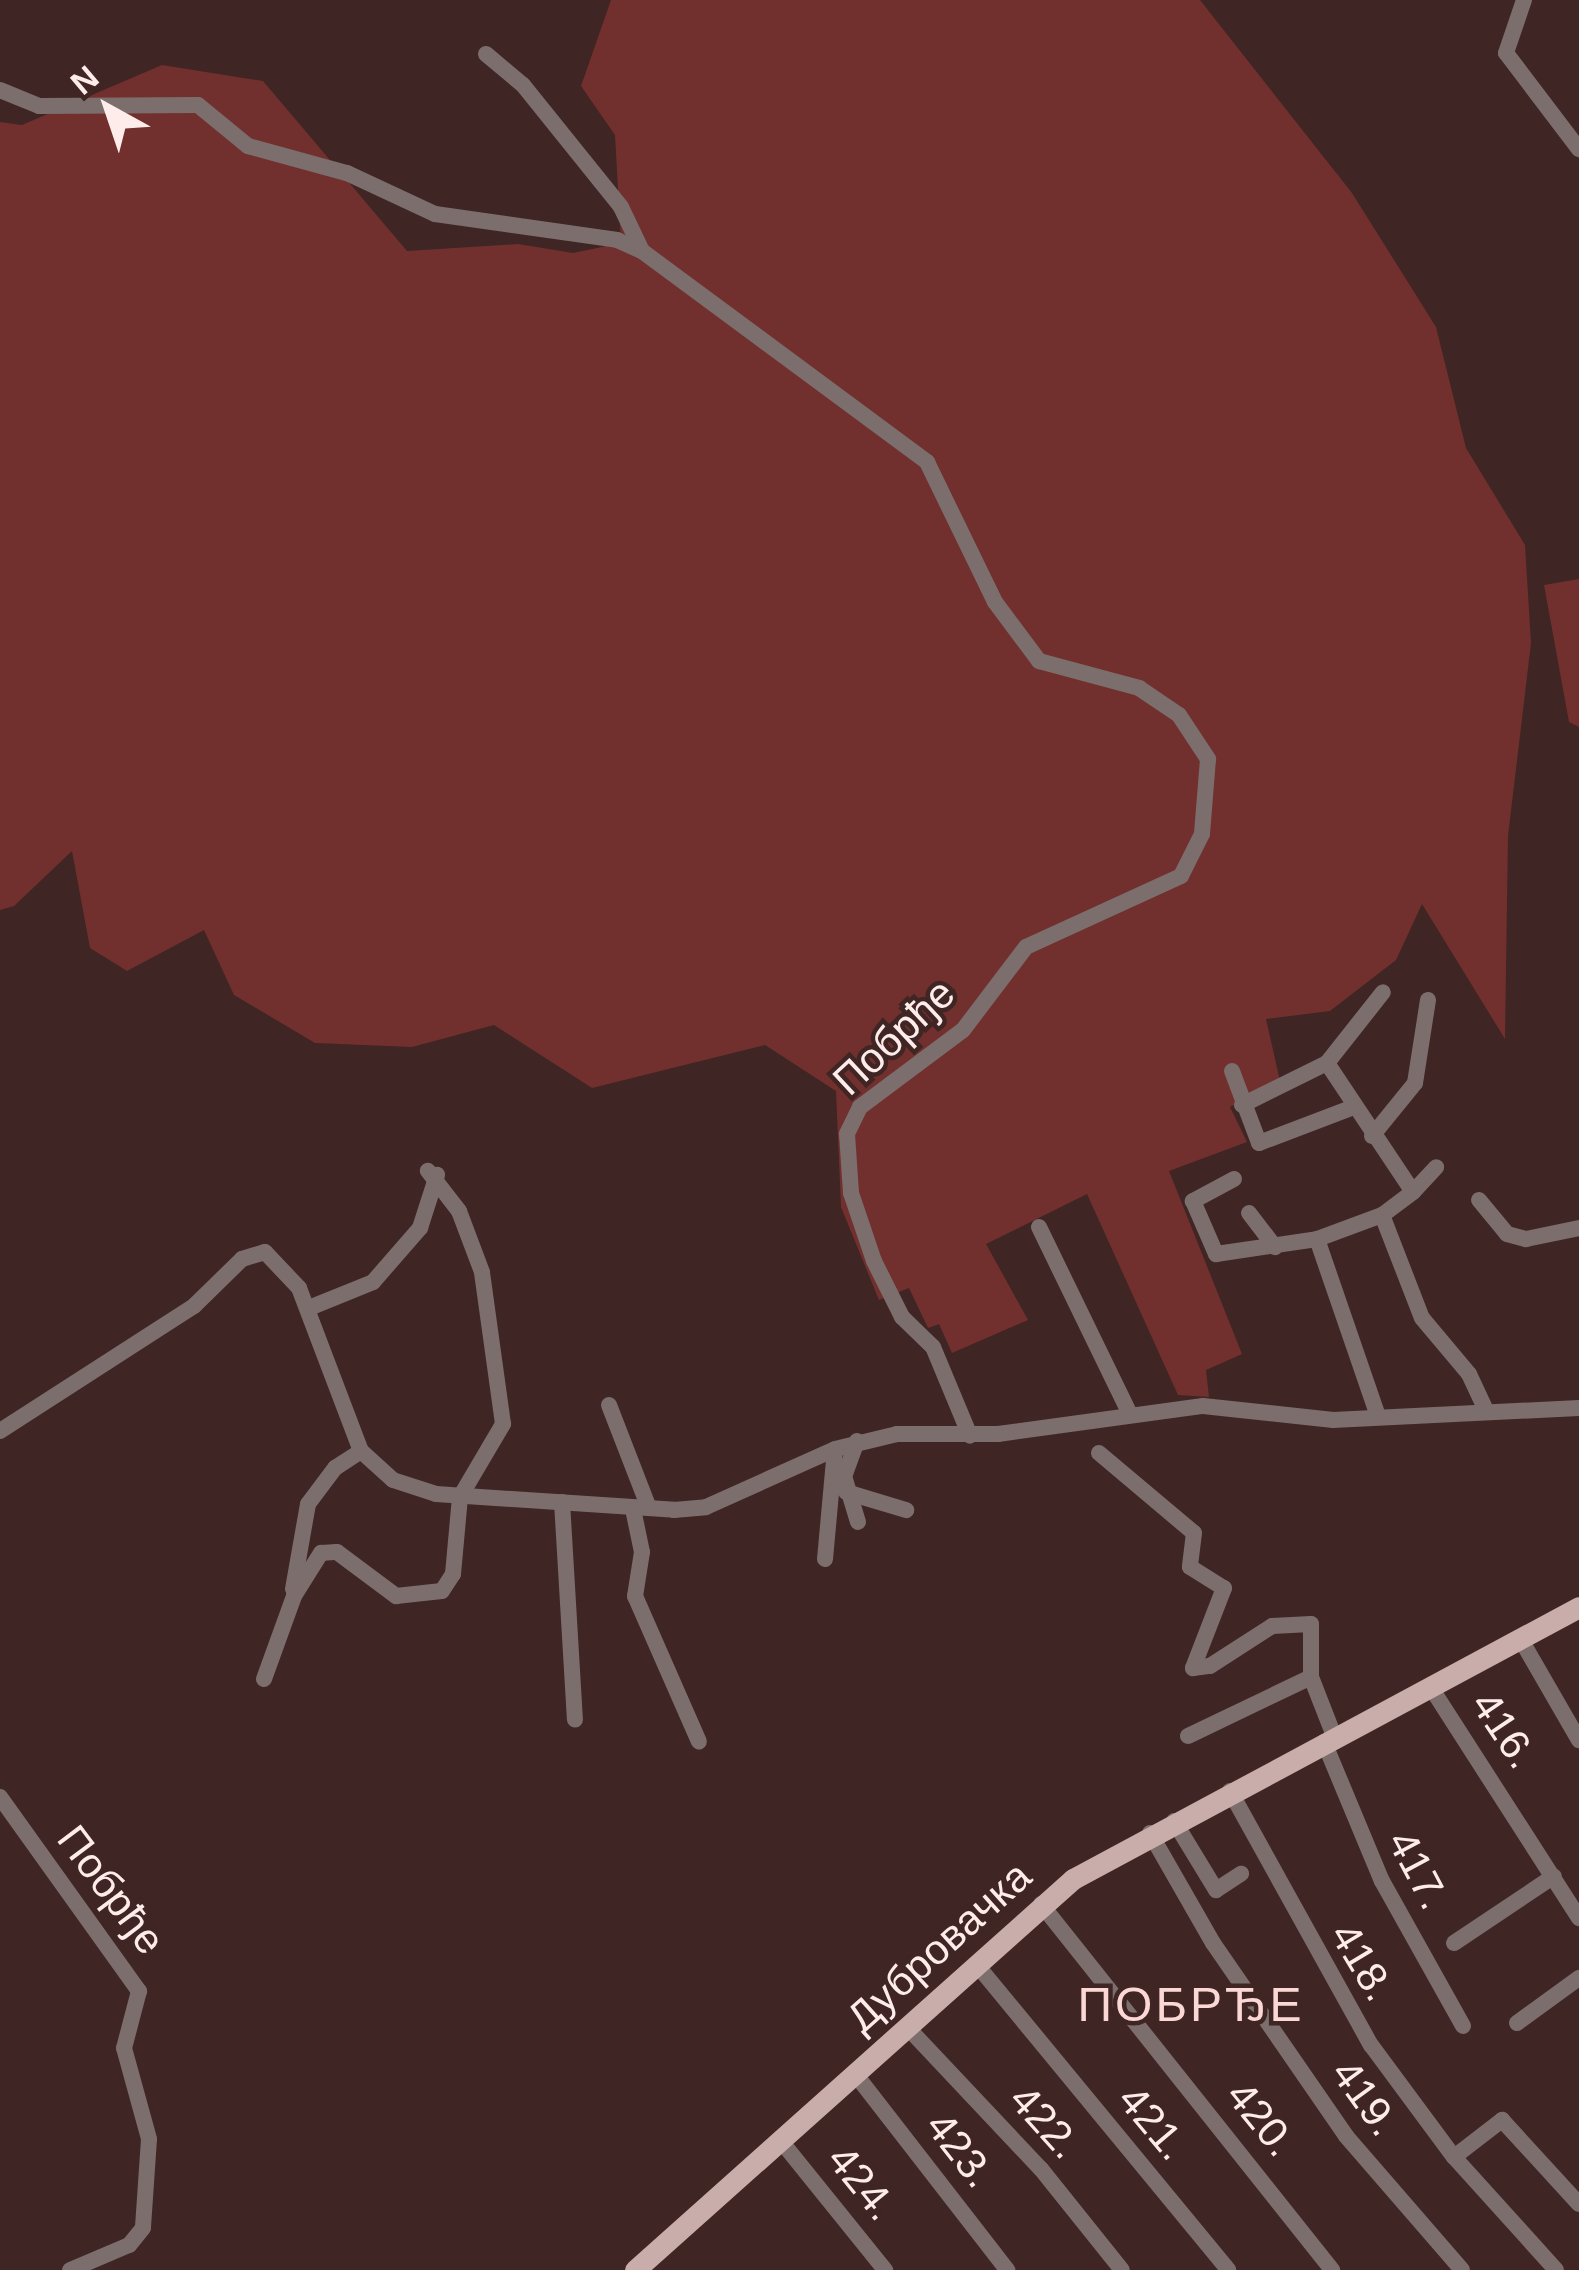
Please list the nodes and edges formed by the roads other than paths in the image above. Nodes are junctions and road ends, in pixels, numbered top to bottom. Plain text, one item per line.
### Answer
1 (1524, 0) edge
2 (486, 54) dead end
3 (0, 90) edge
4 (1579, 149) edge
5 (642, 251) junction
6 (1383, 992) dead end
7 (1428, 1000) dead end
8 (1327, 1063) junction
9 (1232, 1071) dead end
10 (1241, 1105) junction
11 (1354, 1108) junction
12 (1372, 1136) junction
13 (1436, 1167) dead end
14 (1234, 1179) dead end
15 (1413, 1192) junction
16 (1479, 1200) dead end
17 (1249, 1214) dead end
18 (1382, 1215) junction
19 (1039, 1227) dead end
20 (1579, 1228) edge
21 (1317, 1239) junction
22 (1275, 1247) junction
23 (309, 1308) junction
24 (609, 1405) dead end
25 (1485, 1408) junction
26 (1579, 1408) edge
27 (1130, 1414) junction
28 (1378, 1416) junction
29 (0, 1431) edge
30 (970, 1436) junction
31 (857, 1442) junction
32 (836, 1449) junction
33 (361, 1451) junction
34 (1099, 1453) dead end
35 (846, 1492) junction
36 (460, 1497) junction
37 (562, 1502) junction
38 (641, 1509) junction
39 (906, 1510) dead end
40 (858, 1522) dead end
41 (825, 1559) dead end
42 (294, 1596) junction
43 (1579, 1607) edge
44 (1520, 1638) junction
45 (1311, 1677) junction
46 (264, 1679) dead end
47 (1430, 1686) junction
48 (574, 1720) dead end
49 (1188, 1736) dead end
50 (1329, 1739) junction
51 (1579, 1740) edge
52 (699, 1742) dead end
53 (1230, 1791) junction
54 (0, 1797) edge
55 (1174, 1821) junction
56 (1150, 1833) junction
57 (1241, 1874) dead end
58 (1554, 1876) junction
59 (1042, 1904) junction
60 (1579, 1918) edge
61 (1454, 1943) dead end
62 (976, 1965) junction
63 (1579, 1978) edge
64 (1517, 2023) dead end
65 (1462, 2026) dead end
66 (908, 2028) junction
67 (856, 2074) junction
68 (781, 2141) junction
69 (1454, 2157) junction
70 (1579, 2204) edge
71 (70, 2270) edge
72 (636, 2270) edge
73 (885, 2270) edge
74 (1007, 2270) edge
75 (1122, 2270) edge
76 (1228, 2270) edge
77 (1332, 2270) edge
78 (1462, 2270) edge
79 (1556, 2270) edge

1 - 4 street
2 - 5 street
3 - 5 street
5 - 30 street, Побрђе
6 - 8 street
7 - 12 street
8 - 10 street
8 - 11 street
9 - 10 street
10 - 11 street
11 - 12 street
12 - 15 street
13 - 15 street
14 - 22 street
15 - 18 street
16 - 20 street
17 - 22 street
18 - 21 street
18 - 25 street
19 - 27 street
21 - 22 street
21 - 28 street
23 - 29 street
23 - 33 street
23 - 36 street
24 - 38 street
25 - 26 street
25 - 28 street
27 - 28 street
27 - 30 street
30 - 31 street
31 - 32 street
31 - 35 street
32 - 38 street
32 - 41 street
33 - 36 street
33 - 42 street
34 - 45 street
35 - 39 street
35 - 40 street
36 - 37 street
36 - 42 street
37 - 38 street
37 - 48 street
38 - 52 street
42 - 46 street
43 - 44 main road, Дубровачка
44 - 47 main road, Дубровачка
44 - 51 street
45 - 49 street
45 - 50 street
47 - 50 main road, Дубровачка
47 - 58 street, 416.
50 - 53 main road, Дубровачка
50 - 65 street, 417.
53 - 55 main road, Дубровачка
53 - 69 street, 418.
54 - 71 street, Побрђе
55 - 56 main road, Дубровачка
55 - 57 street
56 - 59 main road, Дубровачка
56 - 78 street, 419.
58 - 60 street, 416.
58 - 61 street
59 - 62 main road, Дубровачка
59 - 77 street, 420.
62 - 66 main road, Дубровачка
62 - 76 street, 421.
63 - 64 street
66 - 67 main road, Дубровачка
66 - 75 street, 422.
67 - 68 main road, Дубровачка
67 - 74 street, 423.
68 - 72 main road, Дубровачка
68 - 73 street, 424.
69 - 70 street
69 - 79 street, 418.

